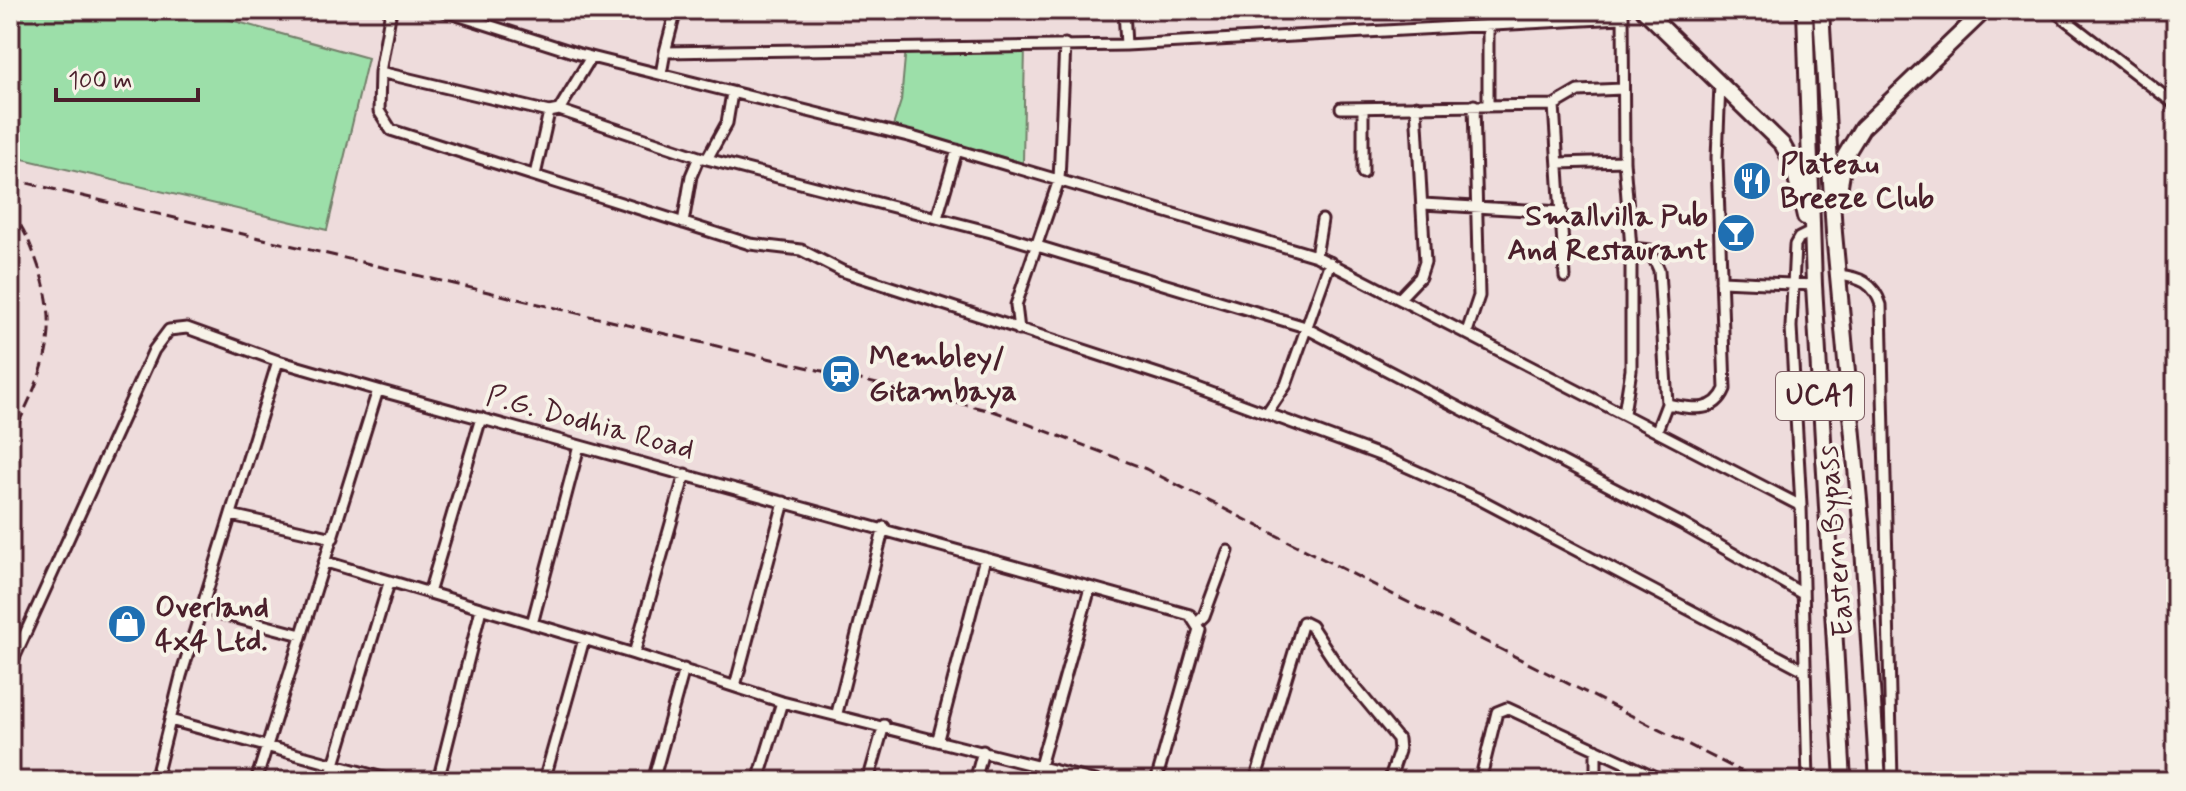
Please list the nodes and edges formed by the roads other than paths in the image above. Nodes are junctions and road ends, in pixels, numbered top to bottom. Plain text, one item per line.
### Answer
1 (391, 10) edge
2 (441, 10) edge
3 (676, 10) edge
4 (1124, 10) edge
5 (1512, 10) edge
6 (1644, 10) edge
7 (1805, 10) edge
8 (1821, 10) edge
9 (1985, 10) edge
10 (2053, 10) edge
11 (1622, 14) edge
12 (1513, 24) junction
13 (1488, 25) junction
14 (1065, 44) junction
15 (1126, 45) junction
16 (665, 52) junction
17 (591, 57) junction
18 (380, 72) junction
19 (661, 74) junction
20 (1720, 79) junction
21 (1622, 89) junction
22 (732, 93) junction
23 (1474, 105) junction
24 (1488, 105) junction
25 (1554, 105) junction
26 (2176, 105) edge
27 (1416, 106) junction
28 (1341, 108) dead end
29 (1363, 108) junction
30 (554, 111) junction
31 (957, 150) junction
32 (703, 158) junction
33 (1624, 161) junction
34 (1559, 163) junction
35 (1363, 173) dead end
36 (535, 175) junction
37 (1059, 180) junction
38 (1423, 204) junction
39 (1477, 207) junction
40 (1562, 212) junction
41 (937, 218) junction
42 (1322, 220) dead end
43 (683, 223) junction
44 (1809, 233) junction
45 (1834, 233) junction
46 (1036, 245) junction
47 (1631, 248) junction
48 (1813, 253) junction
49 (1316, 256) junction
50 (1330, 262) junction
51 (1838, 275) junction
52 (1565, 277) dead end
53 (1721, 281) junction
54 (1794, 284) junction
55 (1814, 285) junction
56 (1400, 298) junction
57 (1305, 328) junction
58 (1019, 330) junction
59 (1467, 332) junction
60 (278, 361) junction
61 (378, 390) junction
62 (1667, 404) junction
63 (1267, 413) junction
64 (1624, 413) junction
65 (481, 418) junction
66 (1657, 430) junction
67 (579, 446) junction
68 (685, 474) junction
69 (784, 502) junction
70 (1801, 506) junction
71 (231, 515) junction
72 (884, 527) junction
73 (333, 538) junction
74 (1228, 551) dead end
75 (985, 558) junction
76 (326, 562) junction
77 (389, 583) junction
78 (1090, 588) junction
79 (429, 593) junction
80 (1803, 594) junction
81 (203, 609) junction
82 (481, 609) junction
83 (1198, 622) junction
84 (532, 624) junction
85 (301, 635) junction
86 (584, 639) junction
87 (634, 654) junction
88 (10, 667) edge
89 (684, 669) junction
90 (1804, 670) junction
91 (735, 686) junction
92 (782, 702) junction
93 (837, 713) junction
94 (170, 720) junction
95 (884, 725) junction
96 (938, 739) junction
97 (265, 746) junction
98 (1596, 749) junction
99 (983, 751) junction
100 (333, 765) junction
101 (1040, 766) junction
102 (1083, 779) edge
103 (155, 781) edge
104 (256, 781) edge
105 (329, 781) edge
106 (394, 781) edge
107 (438, 781) edge
108 (544, 781) edge
109 (653, 781) edge
110 (758, 781) edge
111 (868, 781) edge
112 (975, 781) edge
113 (1096, 781) edge
114 (1156, 781) edge
115 (1255, 781) edge
116 (1389, 781) edge
117 (1480, 781) edge
118 (1596, 781) edge
119 (1664, 781) edge
120 (1808, 781) edge
121 (1843, 781) edge
122 (1878, 781) edge
123 (1892, 781) edge

1 - 18 street
2 - 17 street
3 - 16 street
4 - 15 street
5 - 12 street
6 - 20 main road
7 - 48 main road, Eastern Bypass / UCA1
8 - 45 main road, Eastern Bypass
9 - 45 main road
10 - 26 street
11 - 12 street
11 - 21 street
12 - 13 street
13 - 15 street
13 - 24 street
14 - 15 street
14 - 16 street
14 - 37 street
16 - 19 street
17 - 19 street
17 - 30 street
18 - 30 street
18 - 36 street
19 - 22 street
20 - 44 main road
20 - 53 street
21 - 25 street
21 - 33 street
22 - 31 street
22 - 32 street
23 - 24 street
23 - 27 street
23 - 39 street
24 - 25 street
25 - 34 street
27 - 29 street
27 - 38 street
28 - 29 street
29 - 35 street
30 - 32 street
30 - 36 street
31 - 37 street
31 - 41 street
32 - 41 street
32 - 43 street
33 - 34 street
33 - 47 street
34 - 40 street
36 - 43 street
37 - 46 street
37 - 49 street
38 - 39 street
38 - 56 street
39 - 40 street
39 - 59 street
40 - 52 street
41 - 46 street
42 - 49 street
43 - 58 street
44 - 48 main road
44 - 54 street
45 - 51 main road, Eastern Bypass
46 - 57 street
46 - 58 street
47 - 62 street
47 - 64 street
48 - 55 main road, Eastern Bypass / UCA1
49 - 50 street
50 - 56 street
50 - 57 street
51 - 122 main road, Eastern Bypass
51 - 123 street
53 - 54 street
53 - 62 street
54 - 55 street
54 - 70 street
55 - 121 main road, Eastern Bypass / UCA1
56 - 59 street
57 - 63 street
57 - 80 street
58 - 63 street
59 - 64 street
60 - 61 street, P.G. Dodhia Road
60 - 71 street
60 - 88 street, P.G. Dodhia Road
61 - 65 street, P.G. Dodhia Road
61 - 73 street
62 - 66 street
63 - 90 street
64 - 66 street
65 - 67 street, P.G. Dodhia Road
65 - 79 street
66 - 70 street
67 - 68 street, P.G. Dodhia Road
67 - 84 street
68 - 69 street, P.G. Dodhia Road
68 - 87 street
69 - 72 street, P.G. Dodhia Road
69 - 91 street
70 - 80 street
71 - 73 street
71 - 81 street
72 - 75 street, P.G. Dodhia Road
72 - 93 street
73 - 76 street
74 - 83 street
75 - 78 street, P.G. Dodhia Road
75 - 96 street
76 - 77 street
76 - 85 street
77 - 79 street
77 - 100 street
78 - 83 street, P.G. Dodhia Road
78 - 101 street
79 - 82 street
80 - 90 street
81 - 85 street
81 - 94 street
82 - 84 street
82 - 107 street
83 - 114 street
84 - 86 street
85 - 97 street
86 - 87 street
86 - 108 street
87 - 89 street
89 - 91 street
89 - 109 street
90 - 120 street
91 - 92 street
92 - 93 street
92 - 110 street
93 - 95 street
94 - 97 street
94 - 103 street
95 - 96 street
95 - 111 street
96 - 99 street
97 - 100 street
97 - 104 street
98 - 117 street
98 - 118 street
98 - 119 street
99 - 101 street
99 - 112 street
100 - 105 street
100 - 106 street
101 - 102 street
102 - 113 street
115 - 116 street

